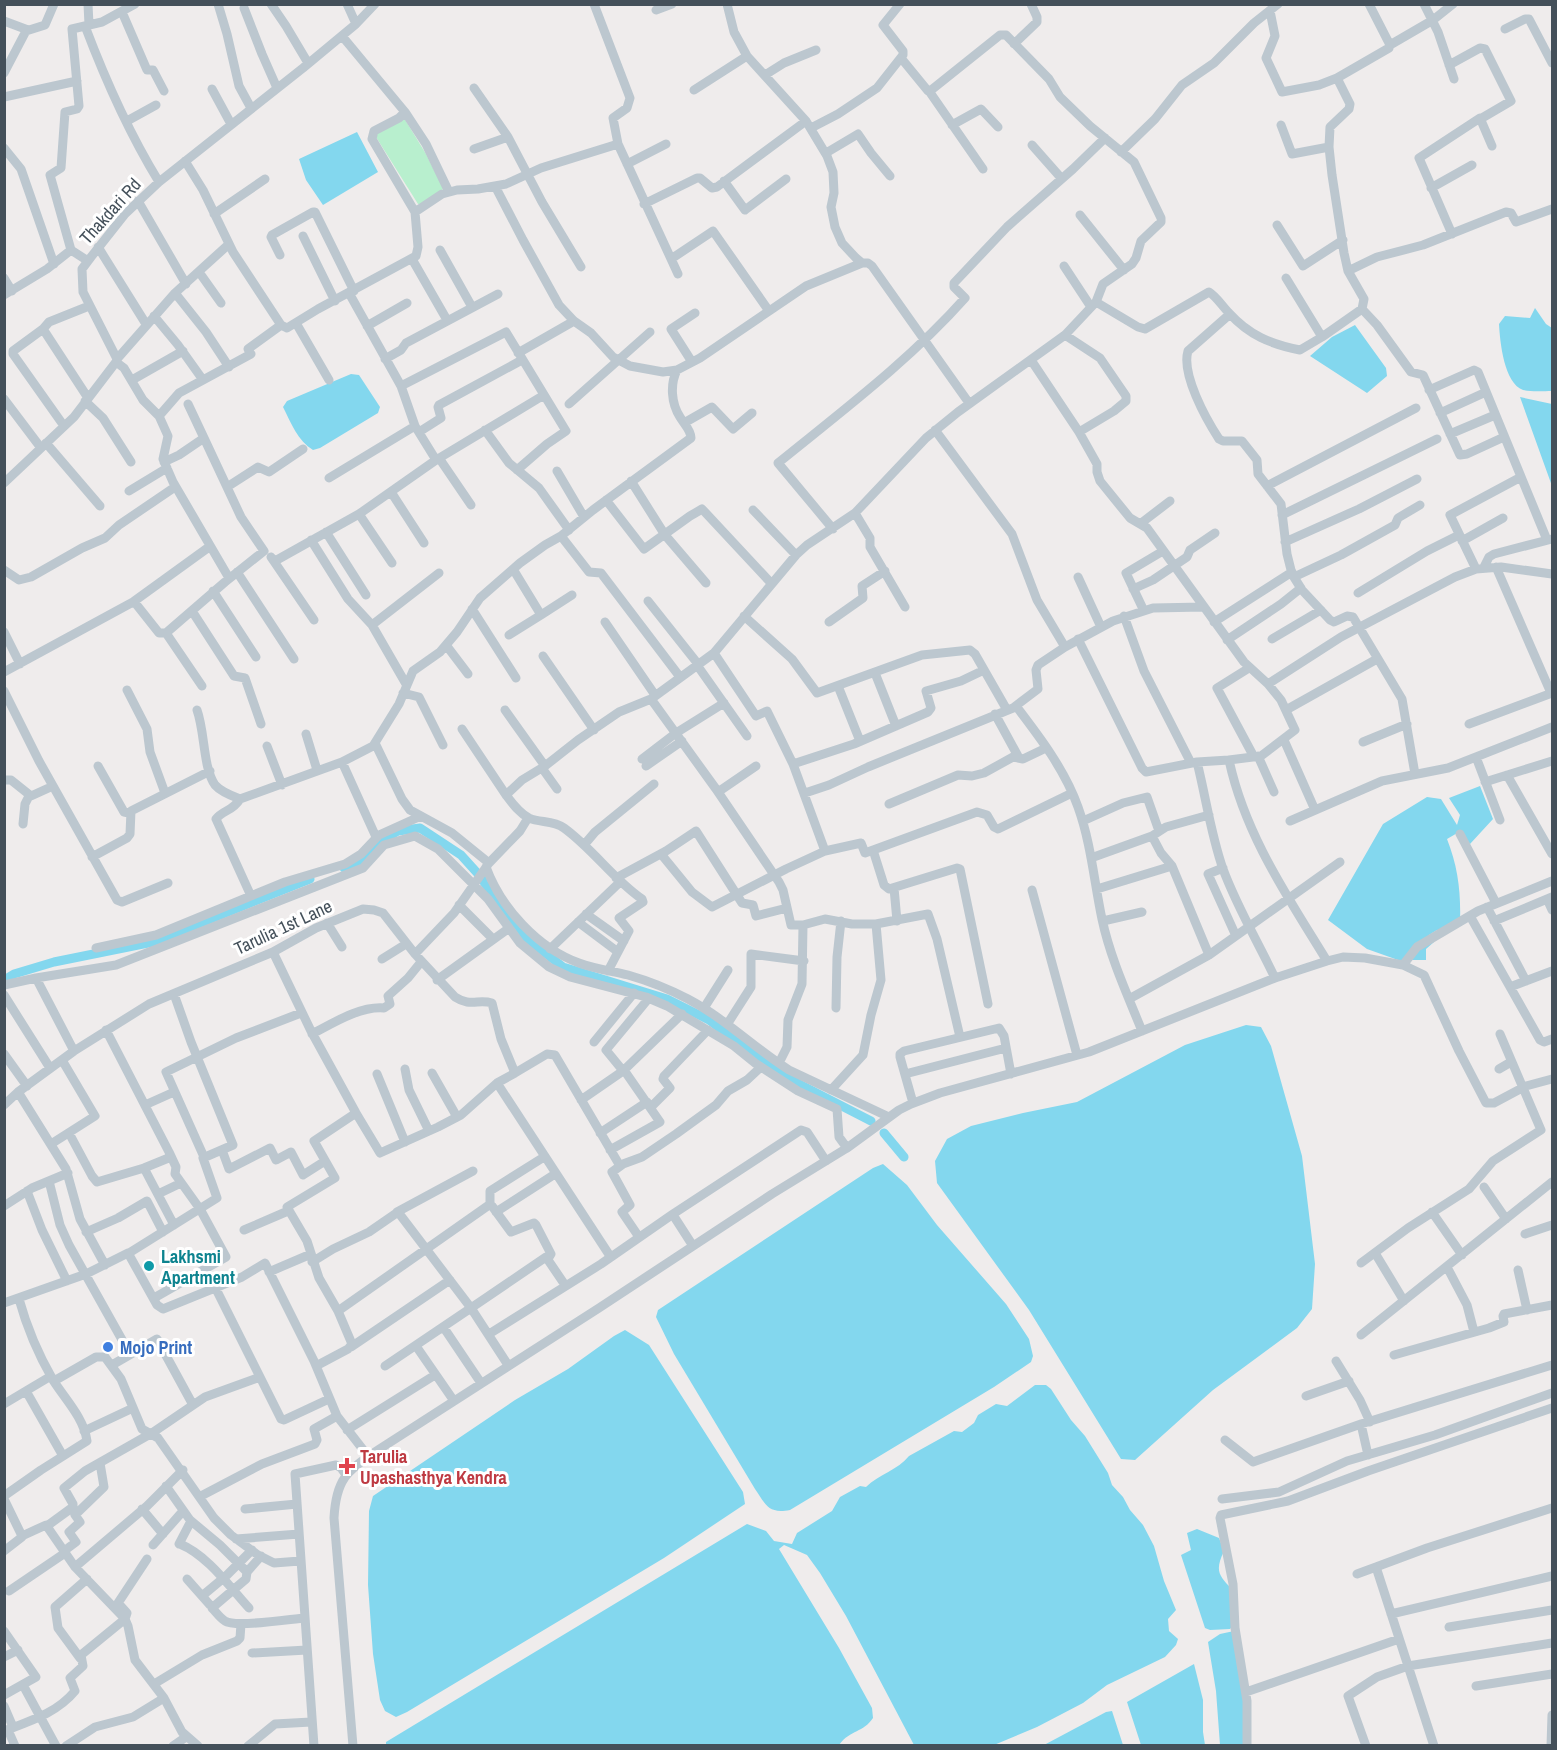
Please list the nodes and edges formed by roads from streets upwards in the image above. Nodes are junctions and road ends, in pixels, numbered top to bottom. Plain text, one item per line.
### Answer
1 (54, 4) edge
2 (88, 4) edge
3 (135, 4) edge
4 (218, 4) edge
5 (271, 4) edge
6 (347, 4) edge
7 (375, 4) edge
8 (594, 4) edge
9 (672, 4) edge
10 (727, 4) edge
11 (900, 4) edge
12 (1031, 4) edge
13 (1369, 4) edge
14 (1424, 4) edge
15 (1450, 5) edge
16 (244, 8) dead end
17 (1274, 8) edge
18 (119, 10) edge
19 (656, 10) dead end
20 (1433, 20) junction
21 (4, 21) edge
22 (356, 24) junction
23 (87, 25) junction
24 (1505, 29) dead end
25 (28, 30) junction
26 (343, 35) junction
27 (1014, 44) junction
28 (1390, 45) junction
29 (816, 50) dead end
30 (747, 56) junction
31 (901, 58) junction
32 (309, 63) junction
33 (1552, 63) edge
34 (1449, 65) junction
35 (4, 72) edge
36 (765, 75) junction
37 (1336, 78) junction
38 (1454, 79) dead end
39 (77, 81) junction
40 (277, 88) junction
41 (474, 88) dead end
42 (212, 89) dead end
43 (694, 90) dead end
44 (164, 91) dead end
45 (929, 91) junction
46 (4, 97) edge
47 (156, 105) dead end
48 (251, 108) junction
49 (405, 112) junction
50 (1482, 118) junction
51 (127, 121) junction
52 (231, 124) junction
53 (952, 124) junction
54 (809, 125) junction
55 (1281, 125) dead end
56 (998, 127) dead end
57 (508, 137) junction
58 (1105, 138) junction
59 (618, 144) junction
60 (666, 144) dead end
61 (1032, 145) dead end
62 (1492, 146) dead end
63 (1329, 147) junction
64 (4, 148) edge
65 (474, 149) dead end
66 (1121, 152) junction
67 (826, 153) junction
68 (185, 161) junction
69 (627, 164) junction
70 (1472, 165) dead end
71 (983, 169) dead end
72 (528, 174) junction
73 (890, 176) dead end
74 (1062, 178) junction
75 (265, 179) dead end
76 (786, 179) dead end
77 (724, 181) junction
78 (159, 182) junction
79 (495, 186) junction
80 (1431, 188) junction
81 (449, 192) junction
82 (138, 201) junction
83 (644, 204) junction
84 (1552, 209) edge
85 (415, 212) junction
86 (214, 214) junction
87 (1080, 215) dead end
88 (1277, 225) dead end
89 (1452, 234) junction
90 (303, 236) dead end
91 (1343, 240) junction
92 (229, 244) junction
93 (98, 247) junction
94 (71, 250) junction
95 (440, 250) dead end
96 (280, 255) dead end
97 (412, 259) junction
98 (670, 259) junction
99 (88, 261) junction
100 (862, 263) junction
101 (54, 264) junction
102 (1064, 266) dead end
103 (581, 267) dead end
104 (1124, 270) junction
105 (1348, 271) junction
106 (199, 272) junction
107 (678, 274) dead end
108 (4, 278) edge
109 (1286, 278) dead end
110 (186, 284) junction
111 (351, 292) junction
112 (8, 293) edge
113 (176, 293) junction
114 (498, 294) dead end
115 (335, 301) junction
116 (221, 303) dead end
117 (407, 303) dead end
118 (1094, 305) junction
119 (89, 306) junction
120 (472, 307) junction
121 (1362, 309) junction
122 (769, 311) junction
123 (695, 313) dead end
124 (1230, 314) junction
125 (154, 316) junction
126 (447, 320) junction
127 (574, 321) junction
128 (297, 323) junction
129 (146, 324) junction
130 (281, 325) junction
131 (367, 326) junction
132 (43, 329) junction
133 (650, 332) dead end
134 (1065, 335) junction
135 (1322, 337) junction
136 (924, 340) junction
137 (183, 351) junction
138 (520, 356) junction
139 (385, 359) junction
140 (618, 360) junction
141 (1031, 360) junction
142 (117, 361) junction
143 (692, 362) junction
144 (229, 367) junction
145 (677, 370) junction
146 (132, 380) junction
147 (203, 380) junction
148 (328, 380) dead end
149 (401, 386) junction
150 (1429, 390) junction
151 (1486, 392) junction
152 (544, 395) junction
153 (4, 399) edge
154 (87, 400) junction
155 (969, 403) junction
156 (188, 404) dead end
157 (569, 405) dead end
158 (1416, 408) dead end
159 (752, 413) dead end
160 (1440, 413) junction
161 (1495, 415) junction
162 (159, 416) junction
163 (684, 423) junction
164 (64, 426) junction
165 (417, 429) junction
166 (485, 430) junction
167 (935, 430) junction
168 (1079, 432) junction
169 (1450, 435) junction
170 (1504, 437) junction
171 (204, 438) junction
172 (1437, 439) dead end
173 (44, 445) junction
174 (303, 449) dead end
175 (438, 459) junction
176 (131, 462) dead end
177 (165, 465) junction
178 (517, 470) junction
179 (557, 471) dead end
180 (1521, 477) junction
181 (329, 478) dead end
182 (1417, 479) dead end
183 (631, 481) junction
184 (4, 483) edge
185 (1267, 486) junction
186 (175, 487) junction
187 (226, 487) junction
188 (129, 491) dead end
189 (391, 492) junction
190 (606, 500) junction
191 (1170, 501) dead end
192 (471, 505) dead end
193 (100, 506) dead end
194 (1420, 506) dead end
195 (753, 510) dead end
196 (855, 513) junction
197 (358, 514) junction
198 (1282, 515) junction
199 (584, 517) junction
200 (1503, 518) dead end
201 (1140, 524) junction
202 (833, 529) junction
203 (569, 530) junction
204 (326, 532) junction
205 (1215, 533) dead end
206 (665, 535) junction
207 (561, 536) junction
208 (1460, 538) junction
209 (311, 540) junction
210 (1550, 540) edge
211 (424, 543) dead end
212 (1285, 543) junction
213 (209, 547) junction
214 (264, 551) junction
215 (1163, 551) junction
216 (796, 555) junction
217 (275, 561) junction
218 (392, 563) dead end
219 (1173, 565) junction
220 (1496, 567) junction
221 (1480, 568) junction
222 (513, 569) junction
223 (4, 570) edge
224 (885, 571) junction
225 (439, 573) dead end
226 (1552, 574) edge
227 (233, 575) junction
228 (1293, 575) junction
229 (1078, 578) dead end
230 (706, 583) dead end
231 (771, 583) junction
232 (1301, 588) junction
233 (1133, 589) junction
234 (213, 591) junction
235 (1358, 593) dead end
236 (572, 595) dead end
237 (366, 596) dead end
238 (648, 601) dead end
239 (133, 602) junction
240 (905, 607) dead end
241 (1203, 607) junction
242 (472, 609) junction
243 (192, 610) junction
244 (1321, 610) junction
245 (1144, 611) junction
246 (541, 615) junction
247 (744, 616) junction
248 (1124, 616) junction
249 (314, 620) dead end
250 (605, 622) dead end
251 (829, 622) dead end
252 (1214, 622) junction
253 (372, 625) junction
254 (1101, 627) junction
255 (1359, 628) junction
256 (4, 633) edge
257 (166, 633) junction
258 (510, 635) dead end
259 (1078, 639) junction
260 (1272, 639) dead end
261 (1227, 640) junction
262 (446, 645) junction
263 (1065, 646) junction
264 (714, 653) junction
265 (543, 656) dead end
266 (256, 657) dead end
267 (294, 659) dead end
268 (1377, 659) junction
269 (20, 664) junction
270 (698, 665) junction
271 (1249, 668) junction
272 (984, 670) junction
273 (4, 672) edge
274 (875, 673) junction
275 (468, 674) dead end
276 (680, 677) junction
277 (516, 678) dead end
278 (1268, 684) junction
279 (202, 686) dead end
280 (838, 686) junction
281 (405, 689) junction
282 (126, 690) dead end
283 (4, 691) edge
284 (1552, 693) edge
285 (653, 697) junction
286 (724, 703) junction
287 (1011, 708) junction
288 (196, 710) dead end
289 (505, 710) dead end
290 (1286, 710) junction
291 (995, 714) junction
292 (261, 724) dead end
293 (1407, 724) junction
294 (1469, 724) dead end
295 (896, 726) junction
296 (1552, 727) edge
297 (462, 729) dead end
298 (594, 730) junction
299 (306, 734) dead end
300 (747, 736) dead end
301 (679, 737) junction
302 (1284, 740) junction
303 (860, 741) junction
304 (1363, 742) dead end
305 (375, 743) junction
306 (443, 745) dead end
307 (267, 746) dead end
308 (1046, 748) junction
309 (1256, 756) junction
310 (1476, 757) junction
311 (1019, 758) junction
312 (1229, 760) junction
313 (1552, 761) edge
314 (342, 762) junction
315 (1194, 762) junction
316 (644, 763) dead end
317 (793, 764) junction
318 (98, 766) dead end
319 (756, 766) dead end
320 (543, 767) junction
321 (317, 770) junction
322 (210, 771) junction
323 (1415, 774) junction
324 (1507, 775) junction
325 (4, 780) edge
326 (1485, 782) junction
327 (282, 784) junction
328 (654, 784) dead end
329 (53, 786) junction
330 (557, 789) dead end
331 (718, 792) junction
332 (1274, 792) dead end
333 (805, 793) junction
334 (165, 794) junction
335 (1072, 794) junction
336 (506, 795) junction
337 (29, 796) junction
338 (240, 799) junction
339 (889, 804) dead end
340 (1315, 810) junction
341 (129, 813) junction
342 (1209, 815) junction
343 (421, 816) junction
344 (528, 818) junction
345 (1500, 820) dead end
346 (1083, 821) junction
347 (1290, 821) dead end
348 (23, 824) dead end
349 (1156, 834) junction
350 (1460, 834) dead end
351 (376, 837) junction
352 (584, 845) junction
353 (873, 850) junction
354 (825, 851) junction
355 (661, 854) junction
356 (1552, 854) edge
357 (92, 857) junction
358 (1091, 858) junction
359 (1340, 862) dead end
360 (487, 866) junction
361 (1172, 866) junction
362 (1223, 867) junction
363 (774, 875) junction
364 (618, 880) junction
365 (1552, 881) edge
366 (168, 883) dead end
367 (475, 883) junction
368 (894, 888) junction
369 (1097, 889) junction
370 (1032, 890) dead end
371 (736, 894) junction
372 (251, 896) junction
373 (1550, 898) edge
374 (1289, 899) junction
375 (1496, 903) junction
376 (459, 904) junction
377 (1487, 907) junction
378 (787, 908) junction
379 (1552, 910) edge
380 (1142, 912) dead end
381 (586, 914) junction
382 (1470, 916) junction
383 (841, 921) junction
384 (897, 921) junction
385 (1103, 921) junction
386 (1494, 921) junction
387 (578, 922) junction
388 (327, 923) junction
389 (876, 924) junction
390 (803, 925) junction
391 (1249, 926) junction
392 (508, 929) junction
393 (1236, 936) junction
394 (493, 939) junction
395 (624, 941) junction
396 (406, 944) junction
397 (342, 947) dead end
398 (96, 948) dead end
399 (550, 949) junction
400 (273, 952) junction
401 (618, 952) junction
402 (1209, 955) junction
403 (418, 958) junction
404 (382, 959) dead end
405 (804, 961) junction
406 (1327, 961) junction
407 (1403, 965) junction
408 (728, 970) dead end
409 (1552, 970) edge
410 (608, 971) junction
411 (36, 978) junction
412 (1275, 978) junction
413 (438, 980) junction
414 (1526, 981) junction
415 (4, 986) edge
416 (1510, 987) junction
417 (634, 993) junction
418 (174, 994) junction
419 (4, 995) edge
420 (649, 998) junction
421 (1129, 999) junction
422 (988, 1004) dead end
423 (704, 1008) junction
424 (836, 1008) dead end
425 (301, 1013) junction
426 (682, 1014) junction
427 (728, 1023) junction
428 (106, 1030) junction
429 (708, 1030) junction
430 (1142, 1031) junction
431 (312, 1034) junction
432 (1500, 1034) dead end
433 (960, 1037) junction
434 (1552, 1039) edge
435 (594, 1042) dead end
436 (1006, 1048) junction
437 (74, 1051) junction
438 (4, 1054) edge
439 (1077, 1055) junction
440 (197, 1058) junction
441 (62, 1060) junction
442 (1511, 1062) junction
443 (779, 1064) junction
444 (761, 1067) junction
445 (50, 1068) junction
446 (405, 1069) dead end
447 (1499, 1069) dead end
448 (624, 1071) junction
449 (432, 1073) dead end
450 (515, 1073) junction
451 (377, 1074) dead end
452 (905, 1074) junction
453 (1011, 1074) junction
454 (1552, 1079) edge
455 (497, 1083) junction
456 (27, 1086) junction
457 (1522, 1088) junction
458 (831, 1090) junction
459 (18, 1092) junction
460 (174, 1092) junction
461 (581, 1100) junction
462 (913, 1102) junction
463 (4, 1105) edge
464 (146, 1105) junction
465 (649, 1105) junction
466 (356, 1113) junction
467 (457, 1117) junction
468 (889, 1117) junction
469 (429, 1131) junction
470 (69, 1133) junction
471 (600, 1134) junction
472 (405, 1142) junction
473 (51, 1143) junction
474 (847, 1148) junction
475 (222, 1150) junction
476 (610, 1150) junction
477 (79, 1153) junction
478 (171, 1157) junction
479 (204, 1157) junction
480 (544, 1157) junction
481 (325, 1161) junction
482 (826, 1161) junction
483 (63, 1162) junction
484 (620, 1166) junction
485 (144, 1168) junction
486 (473, 1171) dead end
487 (68, 1173) junction
488 (555, 1174) junction
489 (49, 1181) junction
490 (1552, 1182) edge
491 (181, 1183) junction
492 (1484, 1187) dead end
493 (27, 1191) junction
494 (158, 1194) junction
495 (4, 1206) edge
496 (493, 1208) junction
497 (200, 1209) junction
498 (288, 1210) junction
499 (396, 1212) junction
500 (1432, 1212) junction
501 (675, 1218) dead end
502 (1506, 1219) junction
503 (174, 1225) junction
504 (1552, 1225) edge
505 (244, 1230) dead end
506 (86, 1232) junction
507 (163, 1232) junction
508 (1525, 1234) dead end
509 (639, 1237) junction
510 (693, 1246) junction
511 (427, 1249) junction
512 (129, 1252) junction
513 (1375, 1253) junction
514 (1461, 1255) junction
515 (610, 1256) junction
516 (312, 1258) junction
517 (548, 1259) junction
518 (1361, 1263) dead end
519 (105, 1265) junction
520 (1447, 1267) junction
521 (1518, 1270) dead end
522 (269, 1272) junction
523 (86, 1274) junction
524 (450, 1280) junction
525 (67, 1281) junction
526 (565, 1286) junction
527 (215, 1287) junction
528 (154, 1298) junction
529 (19, 1299) junction
530 (1404, 1301) junction
531 (4, 1303) edge
532 (1552, 1305) edge
533 (471, 1308) junction
534 (1527, 1310) junction
535 (338, 1311) junction
536 (444, 1328) junction
537 (1474, 1332) junction
538 (489, 1334) junction
539 (1361, 1335) dead end
540 (416, 1346) junction
541 (351, 1347) junction
542 (130, 1354) junction
543 (1394, 1355) dead end
544 (1336, 1361) dead end
545 (112, 1365) junction
546 (508, 1365) junction
547 (1552, 1365) edge
548 (316, 1366) junction
549 (385, 1366) dead end
550 (435, 1375) junction
551 (260, 1377) junction
552 (53, 1379) junction
553 (1349, 1381) junction
554 (481, 1383) junction
555 (26, 1391) junction
556 (1552, 1393) edge
557 (1306, 1396) dead end
558 (329, 1399) junction
559 (454, 1401) junction
560 (4, 1404) edge
561 (193, 1405) junction
562 (133, 1408) junction
563 (1552, 1408) edge
564 (337, 1416) junction
565 (1365, 1423) junction
566 (347, 1430) junction
567 (84, 1431) junction
568 (152, 1433) junction
569 (1225, 1440) dead end
570 (1368, 1455) junction
571 (63, 1456) junction
572 (368, 1456) junction
573 (100, 1463) junction
574 (183, 1470) junction
575 (346, 1475) junction
576 (166, 1486) junction
577 (201, 1496) junction
578 (4, 1497) edge
579 (1222, 1499) dead end
580 (297, 1504) junction
581 (1552, 1508) edge
582 (142, 1509) junction
583 (245, 1509) dead end
584 (183, 1511) junction
585 (191, 1521) junction
586 (47, 1526) junction
587 (163, 1534) junction
588 (299, 1534) junction
589 (22, 1537) junction
590 (236, 1539) junction
591 (153, 1545) dead end
592 (252, 1550) junction
593 (4, 1551) edge
594 (65, 1552) junction
595 (261, 1556) junction
596 (147, 1559) dead end
597 (300, 1561) junction
598 (238, 1564) junction
599 (75, 1567) junction
600 (1376, 1567) junction
601 (247, 1572) junction
602 (1357, 1574) dead end
603 (1552, 1576) edge
604 (87, 1579) junction
605 (187, 1579) dead end
606 (4, 1580) edge
607 (223, 1580) junction
608 (233, 1590) junction
609 (7, 1593) edge
610 (202, 1596) junction
611 (210, 1605) dead end
612 (249, 1608) dead end
613 (1552, 1610) edge
614 (1391, 1614) junction
615 (305, 1618) junction
616 (125, 1619) junction
617 (241, 1624) junction
618 (1449, 1627) dead end
619 (5, 1632) edge
620 (1399, 1639) junction
621 (1552, 1643) edge
622 (18, 1650) junction
623 (307, 1650) junction
624 (252, 1653) dead end
625 (4, 1657) edge
626 (80, 1658) junction
627 (1408, 1666) junction
628 (1552, 1674) edge
629 (154, 1684) junction
630 (23, 1685) junction
631 (1476, 1686) dead end
632 (1246, 1692) junction
633 (4, 1695) edge
634 (164, 1698) junction
635 (4, 1706) edge
636 (41, 1715) junction
637 (1552, 1715) edge
638 (311, 1722) junction
639 (8, 1729) edge
640 (186, 1737) junction
641 (15, 1746) edge
642 (56, 1746) edge
643 (66, 1746) edge
644 (172, 1746) edge
645 (198, 1746) edge
646 (248, 1746) edge
647 (314, 1746) edge
648 (353, 1746) edge
649 (1247, 1746) edge
650 (1366, 1746) edge
651 (1434, 1746) edge
652 (1551, 1746) edge

1 - 25 street
2 - 23 street
3 - 18 street
4 - 48 street
5 - 32 street
6 - 22 street
7 - 22 street, Thakdari Rd
8 - 59 street
9 - 19 street
10 - 30 street
11 - 31 street
12 - 27 street
13 - 28 street
14 - 20 street
15 - 20 street
16 - 40 street
17 - 37 street
17 - 66 street
18 - 23 street
18 - 44 street
20 - 28 street
20 - 34 street
21 - 25 street
22 - 26 street, Thakdari Rd
23 - 39 street
23 - 51 street
24 - 33 street
25 - 35 street
26 - 32 street, Thakdari Rd
26 - 49 street
27 - 45 street
27 - 58 street
28 - 37 street
29 - 36 street
30 - 36 street
30 - 43 street
31 - 45 street
31 - 54 street
32 - 40 street, Thakdari Rd
34 - 38 street
34 - 50 street
36 - 54 street
37 - 63 street
39 - 46 street
39 - 94 street
40 - 48 street, Thakdari Rd
41 - 57 street
42 - 52 street
45 - 53 street
47 - 51 street
48 - 52 street, Thakdari Rd
49 - 81 street
49 - 85 street
50 - 62 street
50 - 80 street
51 - 78 street
52 - 68 street, Thakdari Rd
53 - 56 street
53 - 71 street
54 - 67 street
54 - 77 street
55 - 63 street
57 - 65 street
57 - 72 street
58 - 66 street
58 - 74 street
59 - 69 street
59 - 72 street
60 - 69 street
61 - 74 street
63 - 91 street
64 - 101 street
66 - 104 street
67 - 73 street
67 - 100 street
68 - 78 street, Thakdari Rd
68 - 86 street
69 - 83 street
70 - 80 street
72 - 79 street
72 - 103 street
74 - 136 street
75 - 86 street
76 - 77 street
77 - 83 street
78 - 82 street, Thakdari Rd
79 - 81 street
79 - 127 street
80 - 89 street
81 - 85 street
82 - 93 street, Thakdari Rd
82 - 110 street
83 - 98 street
84 - 89 street
85 - 97 street
86 - 92 street
87 - 104 street
88 - 91 street
89 - 105 street
90 - 115 street
91 - 105 street
92 - 106 street
92 - 130 street
93 - 99 street, Thakdari Rd
93 - 129 street
94 - 99 street
94 - 101 street
95 - 120 street
96 - 111 street
97 - 111 street
97 - 126 street
98 - 107 street
98 - 122 street
99 - 119 street, Thakdari Rd
100 - 122 street
100 - 136 street
101 - 112 street
102 - 118 street
104 - 118 street
105 - 121 street
106 - 110 street
106 - 116 street
108 - 112 street
109 - 135 street
110 - 113 street
111 - 115 street
111 - 131 street
113 - 125 street
113 - 144 street
114 - 120 street
115 - 128 street
117 - 131 street
118 - 124 street
118 - 134 street
119 - 132 street
119 - 142 street, Thakdari Rd
120 - 126 street
121 - 135 street
121 - 150 street
122 - 143 street
123 - 143 street
124 - 135 street
124 - 185 street
125 - 129 street
125 - 137 street
126 - 139 street
127 - 138 street
127 - 140 street
128 - 130 street
128 - 148 street
129 - 142 street
130 - 144 street
131 - 139 street
132 - 154 street
132 - 164 street
133 - 140 street
134 - 141 street
134 - 168 street
136 - 155 street
136 - 202 street
137 - 146 street
137 - 147 street
138 - 149 street
138 - 152 street
138 - 165 street
139 - 149 street
140 - 145 street
140 - 157 street
141 - 155 street
141 - 168 street
142 - 146 street, Thakdari Rd
142 - 154 street
143 - 145 street
144 - 147 street
145 - 163 street
146 - 162 street, Thakdari Rd
147 - 162 street
149 - 165 street
150 - 151 street
150 - 160 street
151 - 160 street
151 - 161 street
152 - 166 street
152 - 178 street
153 - 173 street
154 - 164 street
154 - 176 street
155 - 167 street
156 - 171 street
158 - 185 street
159 - 163 street
160 - 169 street
161 - 169 street
161 - 170 street
162 - 177 street
163 - 183 street
164 - 173 street
165 - 175 street
165 - 181 street
166 - 175 street
166 - 178 street
167 - 196 street
167 - 263 street
168 - 201 street
169 - 170 street
170 - 180 street
171 - 177 street
171 - 187 street
172 - 198 street
173 - 184 street
173 - 193 street
174 - 187 street
175 - 189 street
175 - 192 street
177 - 186 street
177 - 188 street
178 - 203 street
179 - 199 street
180 - 208 street
180 - 210 street
182 - 212 street
183 - 190 street
183 - 206 street
185 - 198 street
186 - 213 street
186 - 223 street
187 - 214 street
189 - 197 street
189 - 211 street
190 - 199 street
190 - 206 street
191 - 201 street
194 - 228 street
195 - 216 street
196 - 202 street
196 - 224 street
197 - 204 street
197 - 218 street
198 - 212 street
199 - 203 street
200 - 208 street
201 - 215 street
202 - 216 street
203 - 207 street
204 - 209 street
204 - 237 street
205 - 219 street
206 - 230 street
206 - 231 street
207 - 222 street
207 - 276 street
208 - 221 street
208 - 235 street
209 - 217 street
209 - 253 street
210 - 221 street
212 - 228 street
213 - 227 street
213 - 239 street
214 - 217 street
214 - 227 street
215 - 219 street
215 - 233 street
216 - 231 street
217 - 249 street
219 - 233 street
219 - 241 street
220 - 221 street
220 - 226 street
220 - 284 street
221 - 255 street
222 - 242 street
222 - 246 street
224 - 240 street
224 - 251 street
225 - 253 street
227 - 234 street
227 - 267 street
228 - 232 street
228 - 252 street
229 - 254 street
231 - 247 street
232 - 244 street
232 - 261 street
233 - 245 street
234 - 243 street
234 - 266 street
236 - 246 street
238 - 270 street
239 - 257 street
239 - 269 street
241 - 245 street
241 - 252 street
242 - 262 street
242 - 277 street
243 - 257 street
243 - 292 street
244 - 255 street
244 - 260 street
245 - 248 street
246 - 258 street
247 - 264 street
247 - 280 street
248 - 254 street
248 - 315 street
250 - 285 street
252 - 261 street
253 - 281 street
254 - 259 street
255 - 268 street
255 - 278 street
256 - 269 street
257 - 279 street
259 - 263 street
259 - 315 street
261 - 271 street
262 - 275 street
262 - 281 street
263 - 287 street
264 - 270 street
264 - 317 street
265 - 298 street
268 - 290 street
268 - 293 street
269 - 273 street
270 - 276 street
270 - 286 street
271 - 278 street
271 - 309 street
272 - 274 street
272 - 287 street
272 - 295 street
274 - 280 street
274 - 295 street
276 - 285 street
278 - 290 street
280 - 303 street
281 - 305 street
281 - 306 street
282 - 334 street
283 - 329 street
284 - 294 street
285 - 298 street
285 - 301 street
286 - 300 street
286 - 301 street
287 - 291 street
287 - 308 street
288 - 322 street
289 - 320 street
290 - 302 street
291 - 311 street
291 - 333 street
293 - 304 street
293 - 323 street
295 - 303 street
296 - 310 street
297 - 336 street
298 - 320 street
299 - 321 street
301 - 316 street
301 - 331 street
302 - 309 street
302 - 340 street
303 - 317 street
305 - 314 street
305 - 343 street
307 - 327 street
308 - 311 street
308 - 335 street
309 - 312 street
309 - 332 street
310 - 323 street
310 - 326 street
311 - 339 street
312 - 315 street
312 - 374 street
313 - 324 street
314 - 321 street
314 - 351 street
315 - 342 street
317 - 333 street
318 - 341 street
319 - 331 street
320 - 330 street
320 - 336 street
321 - 327 street
322 - 334 street
322 - 338 street
323 - 340 street
324 - 326 street
324 - 356 street
325 - 337 street
326 - 345 street
327 - 338 street
328 - 352 street
329 - 337 street
329 - 357 street
331 - 363 street
333 - 354 street
334 - 341 street
335 - 346 street
335 - 353 street
336 - 344 street
337 - 348 street
338 - 372 street
340 - 347 street
341 - 357 street
342 - 349 street
342 - 362 street
343 - 351 street
343 - 360 street
344 - 352 street
344 - 360 street
346 - 349 street
346 - 358 street
349 - 358 street
349 - 361 street
350 - 375 street
351 - 372 street
352 - 364 street
353 - 354 street
353 - 368 street
354 - 363 street
355 - 364 street
355 - 371 street
355 - 371 street
357 - 366 street
358 - 369 street
359 - 374 street
360 - 367 street
360 - 399 street
361 - 369 street
361 - 402 street
362 - 391 street
362 - 393 street
363 - 371 street
363 - 378 street
364 - 381 street
364 - 395 street
365 - 375 street
367 - 376 street
367 - 392 street
367 - 411 street
368 - 384 street
368 - 422 street
369 - 385 street
370 - 439 street
371 - 378 street
372 - 398 street
373 - 379 street
373 - 386 street
374 - 391 street
374 - 406 street
375 - 377 street
376 - 394 street
376 - 403 street
377 - 382 street
377 - 386 street
378 - 390 street
380 - 385 street
381 - 387 street
381 - 395 street
382 - 407 street
382 - 416 street
383 - 389 street
383 - 390 street
383 - 424 street
384 - 389 street
384 - 433 street
385 - 421 street
386 - 414 street
387 - 399 street
387 - 401 street
388 - 396 street, Tarulia 1st Lane
388 - 397 street
388 - 400 street, Tarulia 1st Lane
389 - 458 street
390 - 405 street
391 - 393 street
391 - 412 street
392 - 394 street
392 - 417 street
393 - 402 street
394 - 413 street
395 - 401 street
396 - 403 street, Tarulia 1st Lane
396 - 404 street
399 - 410 street
400 - 418 street, Tarulia 1st Lane
400 - 425 street
401 - 410 street
402 - 421 street
403 - 413 street, Tarulia 1st Lane
403 - 431 street
405 - 427 street
405 - 443 street
406 - 407 street
406 - 412 street
407 - 457 street
408 - 423 street
409 - 414 street
410 - 423 street
411 - 415 street
411 - 437 street
412 - 430 street
413 - 450 street, Tarulia 1st Lane
414 - 416 street
416 - 434 street
417 - 420 street
417 - 435 street
418 - 428 street, Tarulia 1st Lane
418 - 440 street
419 - 445 street
420 - 426 street
420 - 448 street
421 - 430 street
423 - 427 street
425 - 431 street
425 - 440 street
426 - 429 street
426 - 448 street
427 - 443 street
428 - 437 street, Tarulia 1st Lane
428 - 464 street
429 - 444 street
429 - 465 street
430 - 439 street
431 - 466 street
432 - 442 street
433 - 436 street
433 - 452 street
436 - 452 street
436 - 453 street
437 - 441 street, Tarulia 1st Lane
438 - 456 street
439 - 453 street
440 - 460 street
440 - 475 street
441 - 445 street, Tarulia 1st Lane
441 - 470 street
442 - 447 street
442 - 457 street
443 - 458 street
444 - 474 street
444 - 484 street
445 - 456 street, Tarulia 1st Lane
446 - 469 street
448 - 461 street
448 - 465 street
449 - 467 street
450 - 455 street
450 - 461 street
451 - 472 street
452 - 462 street
453 - 462 street
454 - 457 street
455 - 467 street
455 - 480 street
456 - 459 street, Tarulia 1st Lane
457 - 500 street
458 - 468 street
459 - 463 street, Tarulia 1st Lane
459 - 473 street
460 - 464 street
460 - 479 street
461 - 471 street
462 - 468 street
464 - 478 street
465 - 471 street
465 - 476 street
466 - 472 street
466 - 481 street
467 - 469 street
468 - 474 street
469 - 472 street
470 - 473 street
470 - 477 street
471 - 476 street
473 - 483 street
474 - 482 street
475 - 479 street
475 - 481 street
476 - 484 street
477 - 483 street
477 - 485 street
478 - 485 street
478 - 491 street
479 - 497 street
480 - 488 street
480 - 496 street
481 - 498 street
482 - 509 street
482 - 510 street
483 - 487 street
484 - 509 street
485 - 494 street
486 - 499 street
487 - 489 street
487 - 506 street
488 - 496 street
488 - 515 street
489 - 493 street
489 - 523 street
490 - 502 street
491 - 494 street
491 - 497 street
492 - 502 street
493 - 495 street
493 - 525 street
494 - 503 street
496 - 511 street
496 - 517 street
497 - 503 street
497 - 528 street
498 - 505 street
498 - 516 street
499 - 511 street
499 - 516 street
500 - 513 street
500 - 514 street
501 - 510 street
502 - 514 street
503 - 507 street
504 - 508 street
506 - 507 street
506 - 519 street
507 - 512 street
509 - 515 street
510 - 546 street
511 - 524 street
511 - 535 street
512 - 519 street
512 - 528 street
513 - 518 street
513 - 530 street
514 - 520 street
515 - 526 street
516 - 522 street
516 - 535 street
517 - 526 street
517 - 533 street
519 - 523 street
520 - 530 street
520 - 537 street
521 - 534 street
522 - 527 street
522 - 548 street
523 - 525 street
523 - 542 street
524 - 533 street
524 - 541 street
525 - 529 street
526 - 538 street
527 - 528 street
527 - 551 street
529 - 531 street
529 - 552 street
530 - 539 street
532 - 534 street
533 - 536 street
533 - 538 street
534 - 537 street
535 - 541 street
536 - 540 street
536 - 554 street
537 - 543 street
538 - 546 street
540 - 549 street
540 - 550 street
541 - 548 street
542 - 545 street
542 - 561 street
544 - 553 street
545 - 552 street
545 - 562 street
546 - 554 street
547 - 565 street
548 - 558 street
550 - 559 street
550 - 566 street
551 - 558 street
551 - 561 street
552 - 555 street
552 - 567 street
553 - 557 street
553 - 565 street
554 - 559 street
555 - 560 street
555 - 571 street
556 - 570 street
558 - 564 street
559 - 572 street
561 - 568 street
562 - 567 street
562 - 568 street
563 - 632 street
564 - 566 street
564 - 577 street
565 - 569 street
565 - 570 street
566 - 572 street
567 - 571 street
568 - 573 street
568 - 574 street
570 - 579 street
571 - 578 street
572 - 575 street
573 - 586 street
573 - 594 street
574 - 576 street
574 - 577 street
575 - 580 street
575 - 648 street
576 - 582 street
576 - 584 street
577 - 590 street
578 - 589 street
580 - 583 street
580 - 588 street
581 - 600 street
582 - 587 street
582 - 599 street
584 - 585 street
584 - 587 street
585 - 598 street
585 - 607 street
586 - 589 street
586 - 594 street
587 - 591 street
588 - 590 street
588 - 597 street
589 - 593 street
590 - 592 street
592 - 595 street
592 - 598 street
594 - 599 street
594 - 609 street
595 - 597 street
595 - 601 street
596 - 616 street
597 - 615 street
598 - 601 street
598 - 607 street
599 - 604 street
600 - 602 street
600 - 614 street
601 - 608 street
603 - 614 street
604 - 616 street
604 - 626 street
605 - 610 street
606 - 609 street
607 - 608 street
607 - 610 street
608 - 612 street
608 - 617 street
610 - 611 street
613 - 618 street
614 - 620 street
615 - 617 street
615 - 623 street
616 - 626 street
616 - 629 street
617 - 629 street
619 - 622 street
620 - 627 street
620 - 632 street
621 - 627 street
622 - 625 street
622 - 630 street
623 - 624 street
623 - 638 street
626 - 636 street
627 - 650 street
627 - 651 street
628 - 631 street
629 - 634 street
630 - 633 street
630 - 636 street
632 - 649 street
634 - 640 street
634 - 643 street
635 - 639 street
636 - 639 street
636 - 642 street
637 - 652 street
638 - 646 street
638 - 647 street
639 - 641 street
640 - 644 street
640 - 645 street

